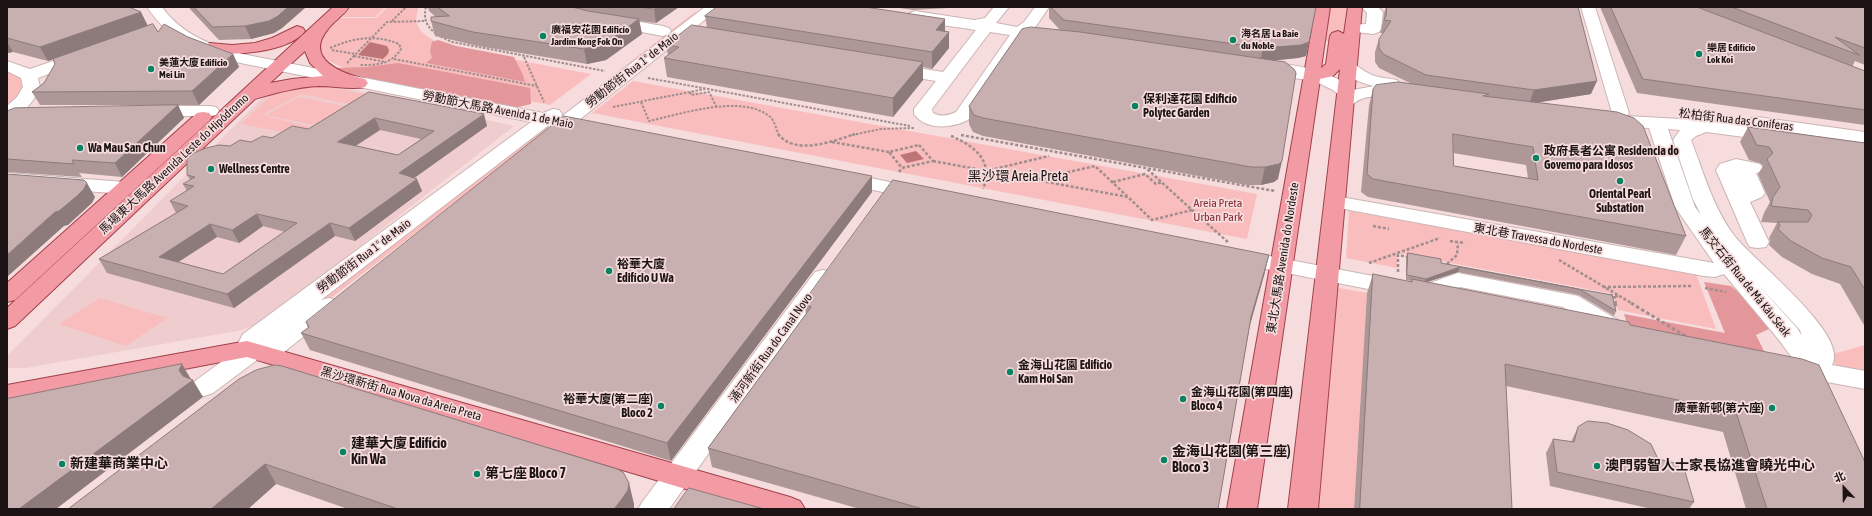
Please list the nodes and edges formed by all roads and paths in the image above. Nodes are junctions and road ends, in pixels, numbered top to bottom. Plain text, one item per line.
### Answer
1 (154, 7) edge
2 (324, 7) edge
3 (342, 7) edge
4 (406, 7) edge
5 (426, 7) edge
6 (1002, 7) edge
7 (1013, 7) edge
8 (1042, 7) edge
9 (1323, 7) edge
10 (1341, 7) edge
11 (1355, 7) edge
12 (1369, 7) edge
13 (1588, 7) edge
14 (701, 9) edge
15 (899, 14) edge
16 (598, 20) edge
17 (425, 21) junction
18 (392, 22) junction
19 (325, 23) junction
20 (978, 26) junction
21 (1353, 28) junction
22 (297, 31) junction
23 (663, 31) junction
24 (1020, 32) junction
25 (679, 34) junction
26 (372, 37) junction
27 (703, 38) edge
28 (1064, 39) edge
29 (210, 48) junction
30 (96, 51) edge
31 (355, 55) junction
32 (524, 56) junction
33 (393, 59) junction
34 (389, 62) junction
35 (262, 63) junction
36 (1342, 64) junction
37 (7, 66) edge
38 (876, 66) edge
39 (278, 67) junction
40 (1251, 67) edge
41 (609, 71) junction
42 (29, 75) junction
43 (1312, 76) junction
44 (947, 78) junction
45 (359, 83) junction
46 (537, 86) junction
47 (707, 89) dead end
48 (690, 92) junction
49 (246, 97) junction
50 (1346, 98) junction
51 (641, 102) junction
52 (606, 108) dead end
53 (717, 108) junction
54 (210, 111) junction
55 (132, 112) edge
56 (1677, 112) junction
57 (8, 113) edge
58 (32, 113) edge
59 (1620, 113) junction
60 (551, 116) junction
61 (1657, 123) junction
62 (1710, 126) junction
63 (192, 127) junction
64 (915, 128) dead end
65 (602, 131) edge
66 (947, 135) dead end
67 (1865, 138) edge
68 (832, 142) junction
69 (1865, 149) edge
70 (889, 152) junction
71 (1049, 156) dead end
72 (932, 161) junction
73 (902, 168) junction
74 (1146, 168) edge
75 (1753, 168) dead end
76 (987, 171) junction
77 (825, 175) edge
78 (7, 179) edge
79 (1036, 180) junction
80 (1112, 182) junction
81 (1162, 182) junction
82 (125, 188) junction
83 (887, 188) junction
84 (983, 189) dead end
85 (935, 197) edge
86 (1128, 197) junction
87 (1335, 202) junction
88 (1192, 210) junction
89 (1442, 237) dead end
90 (1458, 243) dead end
91 (1720, 245) junction
92 (1223, 254) edge
93 (1553, 257) dead end
94 (1246, 258) junction
95 (834, 262) edge
96 (1369, 263) dead end
97 (1447, 264) edge
98 (1282, 265) junction
99 (1327, 274) junction
100 (1603, 286) junction
101 (1694, 286) dead end
102 (7, 295) edge
103 (7, 321) edge
104 (1629, 334) edge
105 (1687, 337) edge
106 (260, 353) junction
107 (1772, 362) edge
108 (1814, 370) junction
109 (1865, 380) edge
110 (35, 389) junction
111 (7, 394) edge
112 (7, 398) edge
113 (1826, 398) edge
114 (205, 399) dead end
115 (678, 476) junction
116 (653, 509) edge
117 (790, 509) edge
118 (1242, 509) edge
119 (1303, 509) edge

1 - 29 street, 勞動節大馬路 Avenida 1 de Maio
2 - 22 main road, 馬場東大馬路 Avenida Leste do Hipódromo
3 - 19 main road, 馬場東大馬路 Avenida Leste do Hipódromo
4 - 18 path
5 - 17 path
6 - 20 street
7 - 24 street
8 - 24 street
9 - 43 main road, 東北大馬路 Avenida do Nordeste
10 - 36 main road
11 - 21 main road
12 - 21 street
13 - 59 street
14 - 23 street, 勞動節街 Rua 1º de Maio
14 - 25 street, 勞動節街 Rua 1º de Maio
15 - 20 street
16 - 23 street
17 - 18 path
17 - 32 path
18 - 26 path
19 - 39 main road, 馬場東大馬路 Avenida Leste do Hipódromo
19 - 45 main road
20 - 24 street
20 - 44 street
21 - 36 main road
22 - 29 main road
22 - 35 main road, 馬場東大馬路 Avenida Leste do Hipódromo
23 - 41 street, 勞動節街 Rua 1º de Maio
24 - 28 street
24 - 44 street
25 - 27 street
25 - 60 street, 勞動節街 Rua 1º de Maio
26 - 31 path
26 - 31 path
26 - 33 path
29 - 35 street, 勞動節大馬路 Avenida 1 de Maio
30 - 42 street
31 - 34 path
31 - 34 path
32 - 41 path
32 - 46 path
33 - 34 path
33 - 46 path
35 - 39 street, 勞動節大馬路 Avenida 1 de Maio
35 - 54 main road, 馬場東大馬路 Avenida Leste do Hipódromo
36 - 43 main road
36 - 50 main road
36 - 50 street
37 - 42 street
38 - 44 street
39 - 45 street, 勞動節大馬路 Avenida 1 de Maio
39 - 49 main road, 馬場東大馬路 Avenida Leste do Hipódromo
40 - 43 street
41 - 60 street, 勞動節街 Rua 1º de Maio
42 - 57 street
43 - 50 street
43 - 98 main road, 東北大馬路 Avenida do Nordeste
45 - 49 main road
45 - 60 street, 勞動節大馬路 Avenida 1 de Maio
46 - 60 path
47 - 48 path
48 - 51 path
48 - 53 path
49 - 63 main road
49 - 103 main road, 馬場東大馬路 Avenida Leste do Hipódromo
50 - 87 main road
51 - 52 path
51 - 53 path
53 - 68 path
54 - 55 street
54 - 63 main road, 馬場東大馬路 Avenida Leste do Hipódromo
56 - 59 street, 松柏街 Rua das Coníferas
56 - 61 street
56 - 67 street, 松柏街 Rua das Coníferas
57 - 58 street
59 - 61 street, 松柏街 Rua das Coníferas
60 - 65 street, 勞動節大馬路 Avenida 1 de Maio
60 - 106 street, 勞動節街 Rua 1º de Maio
61 - 62 street, 松柏街 Rua das Coníferas
61 - 91 street, 馬交石街 Rua de Má Káu Séak
62 - 69 street, 松柏街 Rua das Coníferas
62 - 91 street, 馬交石街 Rua de Má Káu Séak
63 - 82 main road, 馬場東大馬路 Avenida Leste do Hipódromo
64 - 68 path
66 - 76 path
68 - 70 path
70 - 72 path
70 - 73 path
71 - 76 path
72 - 73 path
72 - 76 path
73 - 83 path
74 - 81 path
75 - 91 street
76 - 79 path
76 - 84 path
77 - 83 street
78 - 82 street
79 - 80 path
79 - 86 path
80 - 81 path
80 - 86 path
81 - 88 path
82 - 102 main road, 馬場東大馬路 Avenida Leste do Hipódromo
83 - 85 street
86 - 88 path
87 - 91 street, 東北巷 Travessa do Nordeste
87 - 99 main road
88 - 94 path
89 - 96 path
90 - 97 path
91 - 108 street, 馬交石街 Rua de Má Káu Séak
92 - 94 street
93 - 100 path
94 - 98 street
95 - 115 street, 涌河新街 Rua do Canal Novo
98 - 99 street
98 - 118 main road, 東北大馬路 Avenida do Nordeste
99 - 104 street
99 - 119 main road
100 - 101 path
100 - 105 path
106 - 110 main road, 黑沙環新街 Rua Nova da Areia Preta
106 - 114 street, 勞動節街 Rua 1º de Maio
106 - 115 main road, 黑沙環新街 Rua Nova da Areia Preta
107 - 108 street
108 - 109 street
108 - 113 street, 馬交石街 Rua de Má Káu Séak
110 - 111 main road, 黑沙環新街 Rua Nova da Areia Preta
110 - 112 main road
115 - 116 street, 涌河新街 Rua do Canal Novo
115 - 117 main road, 黑沙環新街 Rua Nova da Areia Preta

